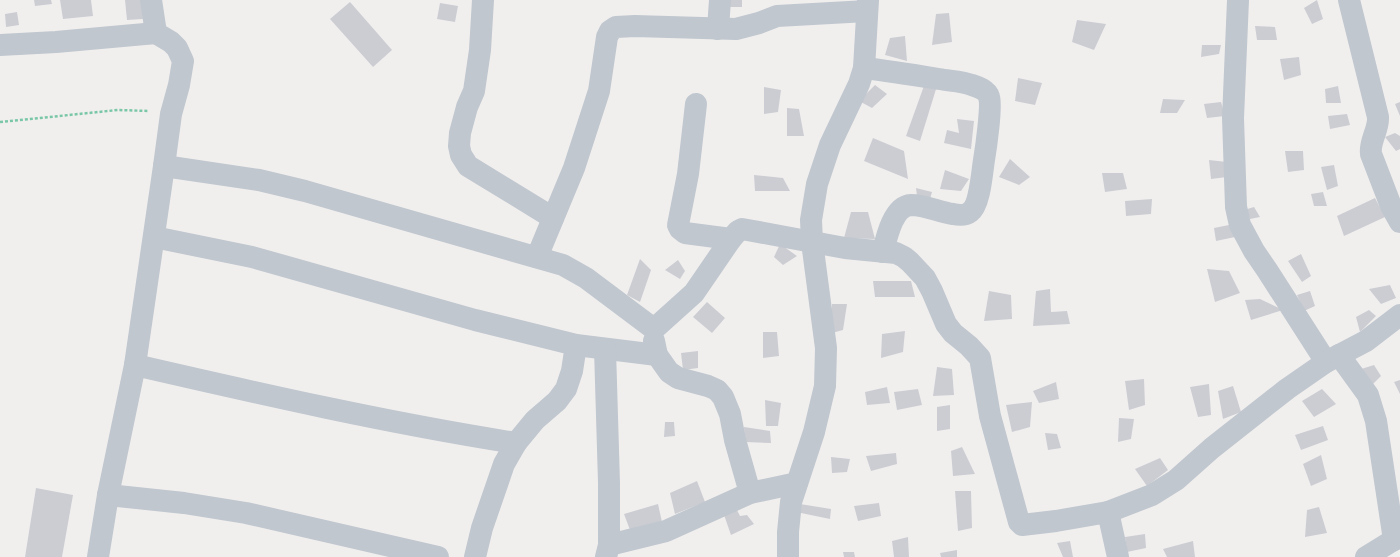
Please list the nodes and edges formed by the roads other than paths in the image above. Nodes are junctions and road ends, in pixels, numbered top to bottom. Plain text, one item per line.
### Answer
1 (151, 0) edge
2 (483, 0) edge
3 (720, 0) edge
4 (1238, 0) edge
5 (1349, 0) edge
6 (868, 5) edge
7 (718, 29) junction
8 (156, 33) junction
9 (0, 45) edge
10 (864, 68) junction
11 (696, 104) dead end
12 (164, 166) junction
13 (553, 218) junction
14 (1400, 222) edge
15 (154, 237) junction
16 (732, 240) junction
17 (812, 242) junction
18 (883, 252) junction
19 (537, 257) junction
20 (1400, 315) edge
21 (654, 329) junction
22 (576, 345) junction
23 (605, 348) junction
24 (657, 355) junction
25 (1332, 359) junction
26 (135, 365) junction
27 (516, 443) junction
28 (797, 483) junction
29 (750, 493) junction
30 (108, 495) junction
31 (1108, 512) junction
32 (1397, 538) edge
33 (607, 551) edge
34 (98, 557) edge
35 (438, 557) edge
36 (475, 557) edge
37 (788, 557) edge
38 (1118, 557) edge
39 (1366, 557) edge

1 - 8 street
2 - 13 street
3 - 7 street
4 - 25 street
5 - 14 street
6 - 7 street
6 - 10 street
7 - 13 street
8 - 9 street
8 - 12 street
10 - 17 street
10 - 18 street
11 - 16 street
12 - 15 street
12 - 19 street
13 - 19 street
15 - 22 street
15 - 26 street
16 - 17 street
16 - 21 street
17 - 18 street
17 - 28 street
18 - 31 street
19 - 21 street
20 - 25 street
21 - 24 street
22 - 23 street
22 - 27 street
23 - 24 street
23 - 33 street
24 - 29 street
25 - 31 street
25 - 32 street
26 - 27 street
26 - 30 street
27 - 36 street
28 - 29 street
28 - 37 street
29 - 33 street
30 - 34 street
30 - 35 street
31 - 38 street
32 - 39 street

